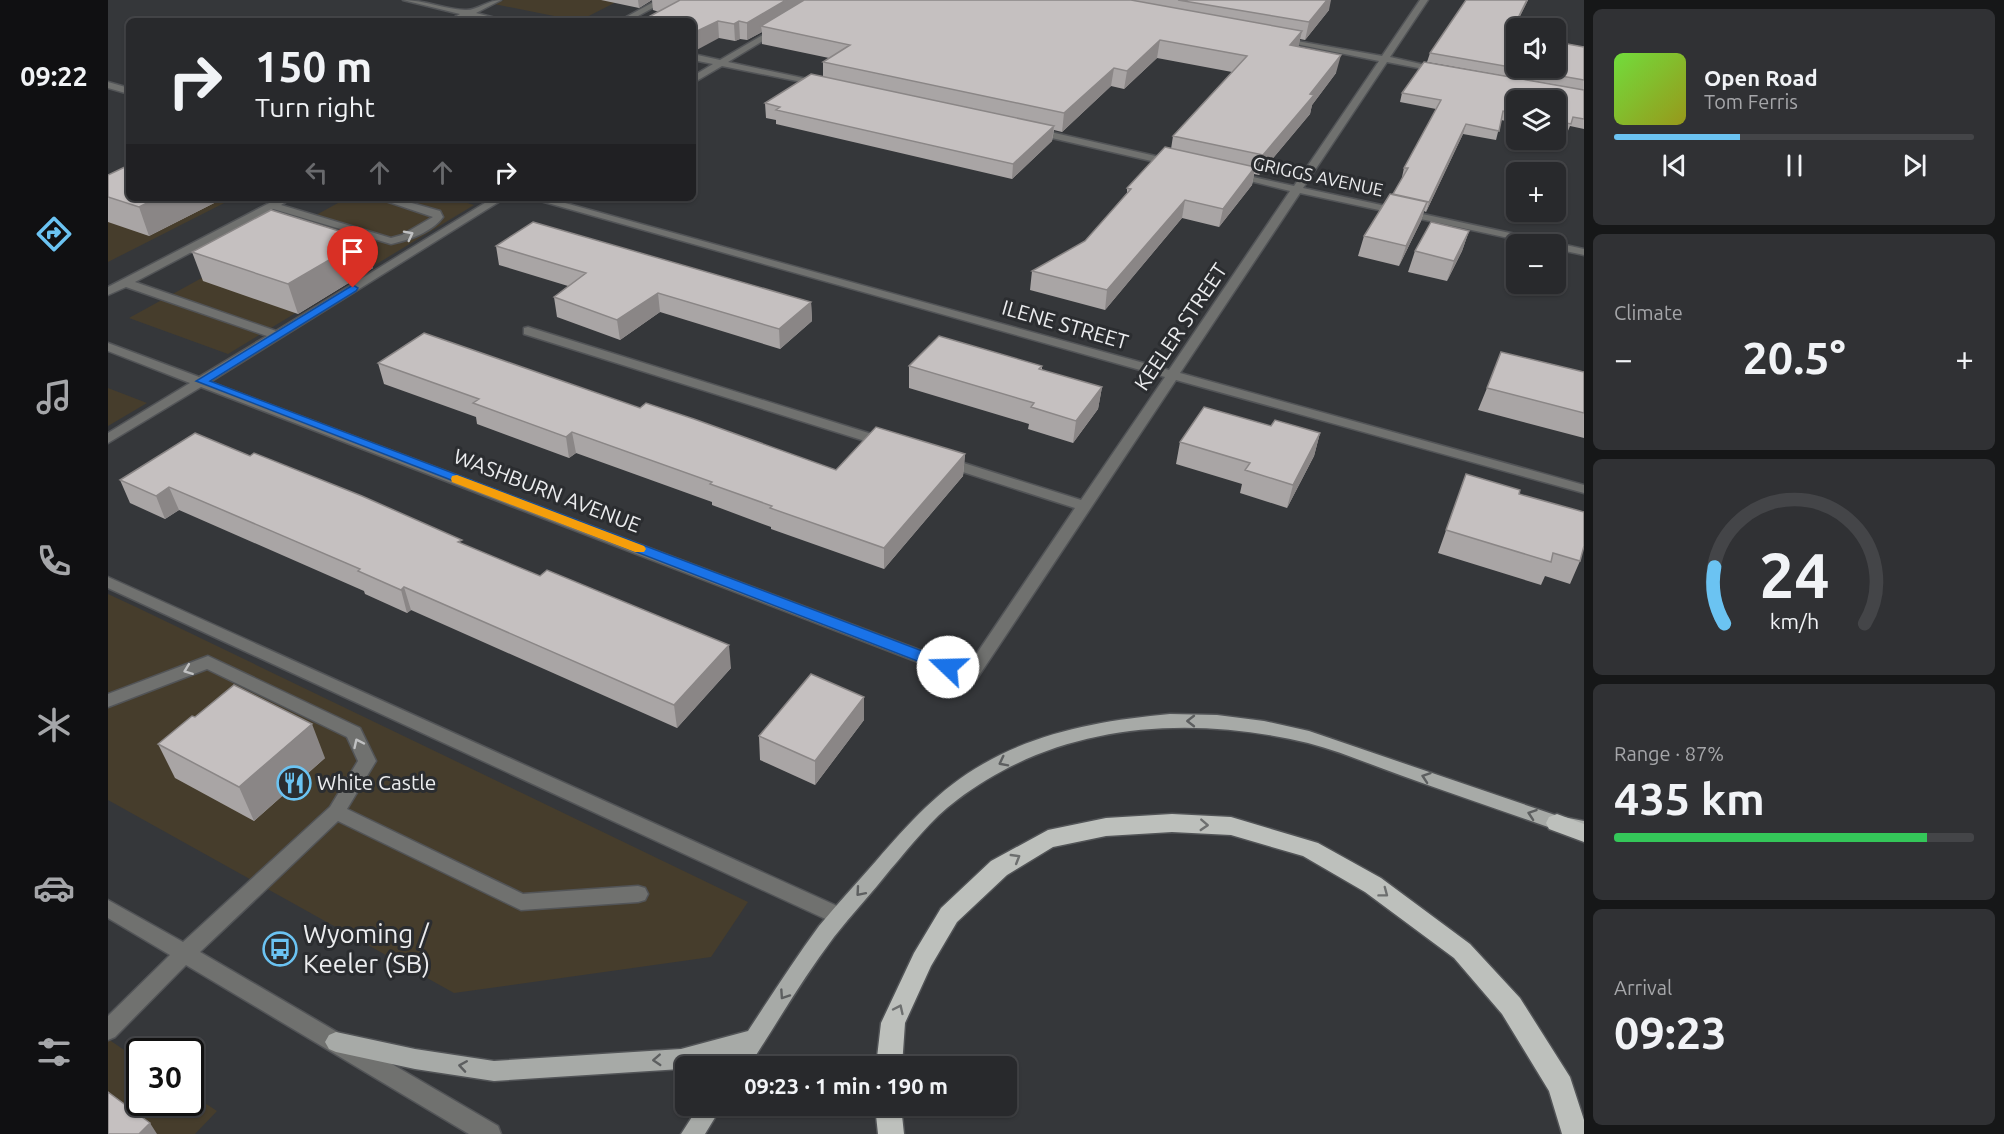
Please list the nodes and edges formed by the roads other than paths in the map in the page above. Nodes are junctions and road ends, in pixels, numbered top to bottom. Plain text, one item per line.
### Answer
1 (407, 0) edge
2 (497, 0) edge
3 (663, 0) edge
4 (1424, 0) edge
5 (468, 14) junction
6 (459, 18) edge
7 (488, 18) edge
8 (629, 18) edge
9 (787, 23) edge
10 (1269, 39) edge
11 (696, 58) edge
12 (1384, 59) junction
13 (721, 63) junction
14 (1454, 72) edge
15 (696, 78) edge
16 (108, 85) edge
17 (825, 86) edge
18 (126, 89) edge
19 (1021, 129) edge
20 (1182, 165) edge
21 (1228, 175) edge
22 (1298, 190) junction
23 (282, 201) edge
24 (393, 201) edge
25 (495, 201) edge
26 (546, 201) edge
27 (273, 206) junction
28 (1506, 235) edge
29 (1566, 248) edge
30 (1584, 252) edge
31 (126, 283) junction
32 (108, 292) edge
33 (528, 331) dead end
34 (276, 336) junction
35 (108, 347) edge
36 (1172, 375) junction
37 (201, 381) junction
38 (108, 439) edge
39 (902, 448) edge
40 (936, 459) edge
41 (1584, 489) edge
42 (1084, 506) junction
43 (108, 582) edge
44 (970, 676) joint
45 (108, 701) edge
46 (336, 812) junction
47 (1557, 823) junction
48 (1584, 828) edge
49 (1584, 834) edge
50 (638, 894) dead end
51 (108, 908) edge
52 (839, 916) junction
53 (185, 953) junction
54 (108, 1030) edge
55 (759, 1033) junction
56 (336, 1042) junction
57 (744, 1056) edge
58 (890, 1056) edge
59 (704, 1116) edge
60 (889, 1116) edge
61 (490, 1134) edge
62 (692, 1134) edge
63 (891, 1134) edge
64 (1575, 1134) edge

1 - 5 street
2 - 5 street
3 - 8 street
4 - 12 street, KEELER STREET
5 - 6 street
5 - 7 street
9 - 13 street
10 - 12 street
11 - 13 street
12 - 14 street
12 - 22 street, KEELER STREET
13 - 15 street
13 - 17 street
16 - 18 street
19 - 20 street
21 - 22 street, GRIGGS AVENUE
22 - 28 street, GRIGGS AVENUE
22 - 36 street, KEELER STREET
23 - 27 street
27 -> 24 street
25 - 34 street
26 - 36 street, ILENE STREET
27 - 31 street
29 - 30 street
31 - 32 street
31 - 34 street
33 - 39 street
34 - 37 street
35 - 37 street, WASHBURN AVENUE
36 - 41 street, ILENE STREET
36 - 42 street, KEELER STREET
37 - 38 street
37 - 44 street, WASHBURN AVENUE
40 - 42 street
42 - 44 street, KEELER STREET
43 - 52 street
46 -> 45 street
46 - 50 street
46 - 53 street
47 - 48 main road
47 - 49 highway
47 -> 52 main road
51 - 53 street
52 -> 55 main road
53 - 54 street
53 - 56 street
55 -> 56 main road
55 - 57 main road
56 - 61 street
58 -> 64 highway
59 - 62 main road
60 - 63 highway

